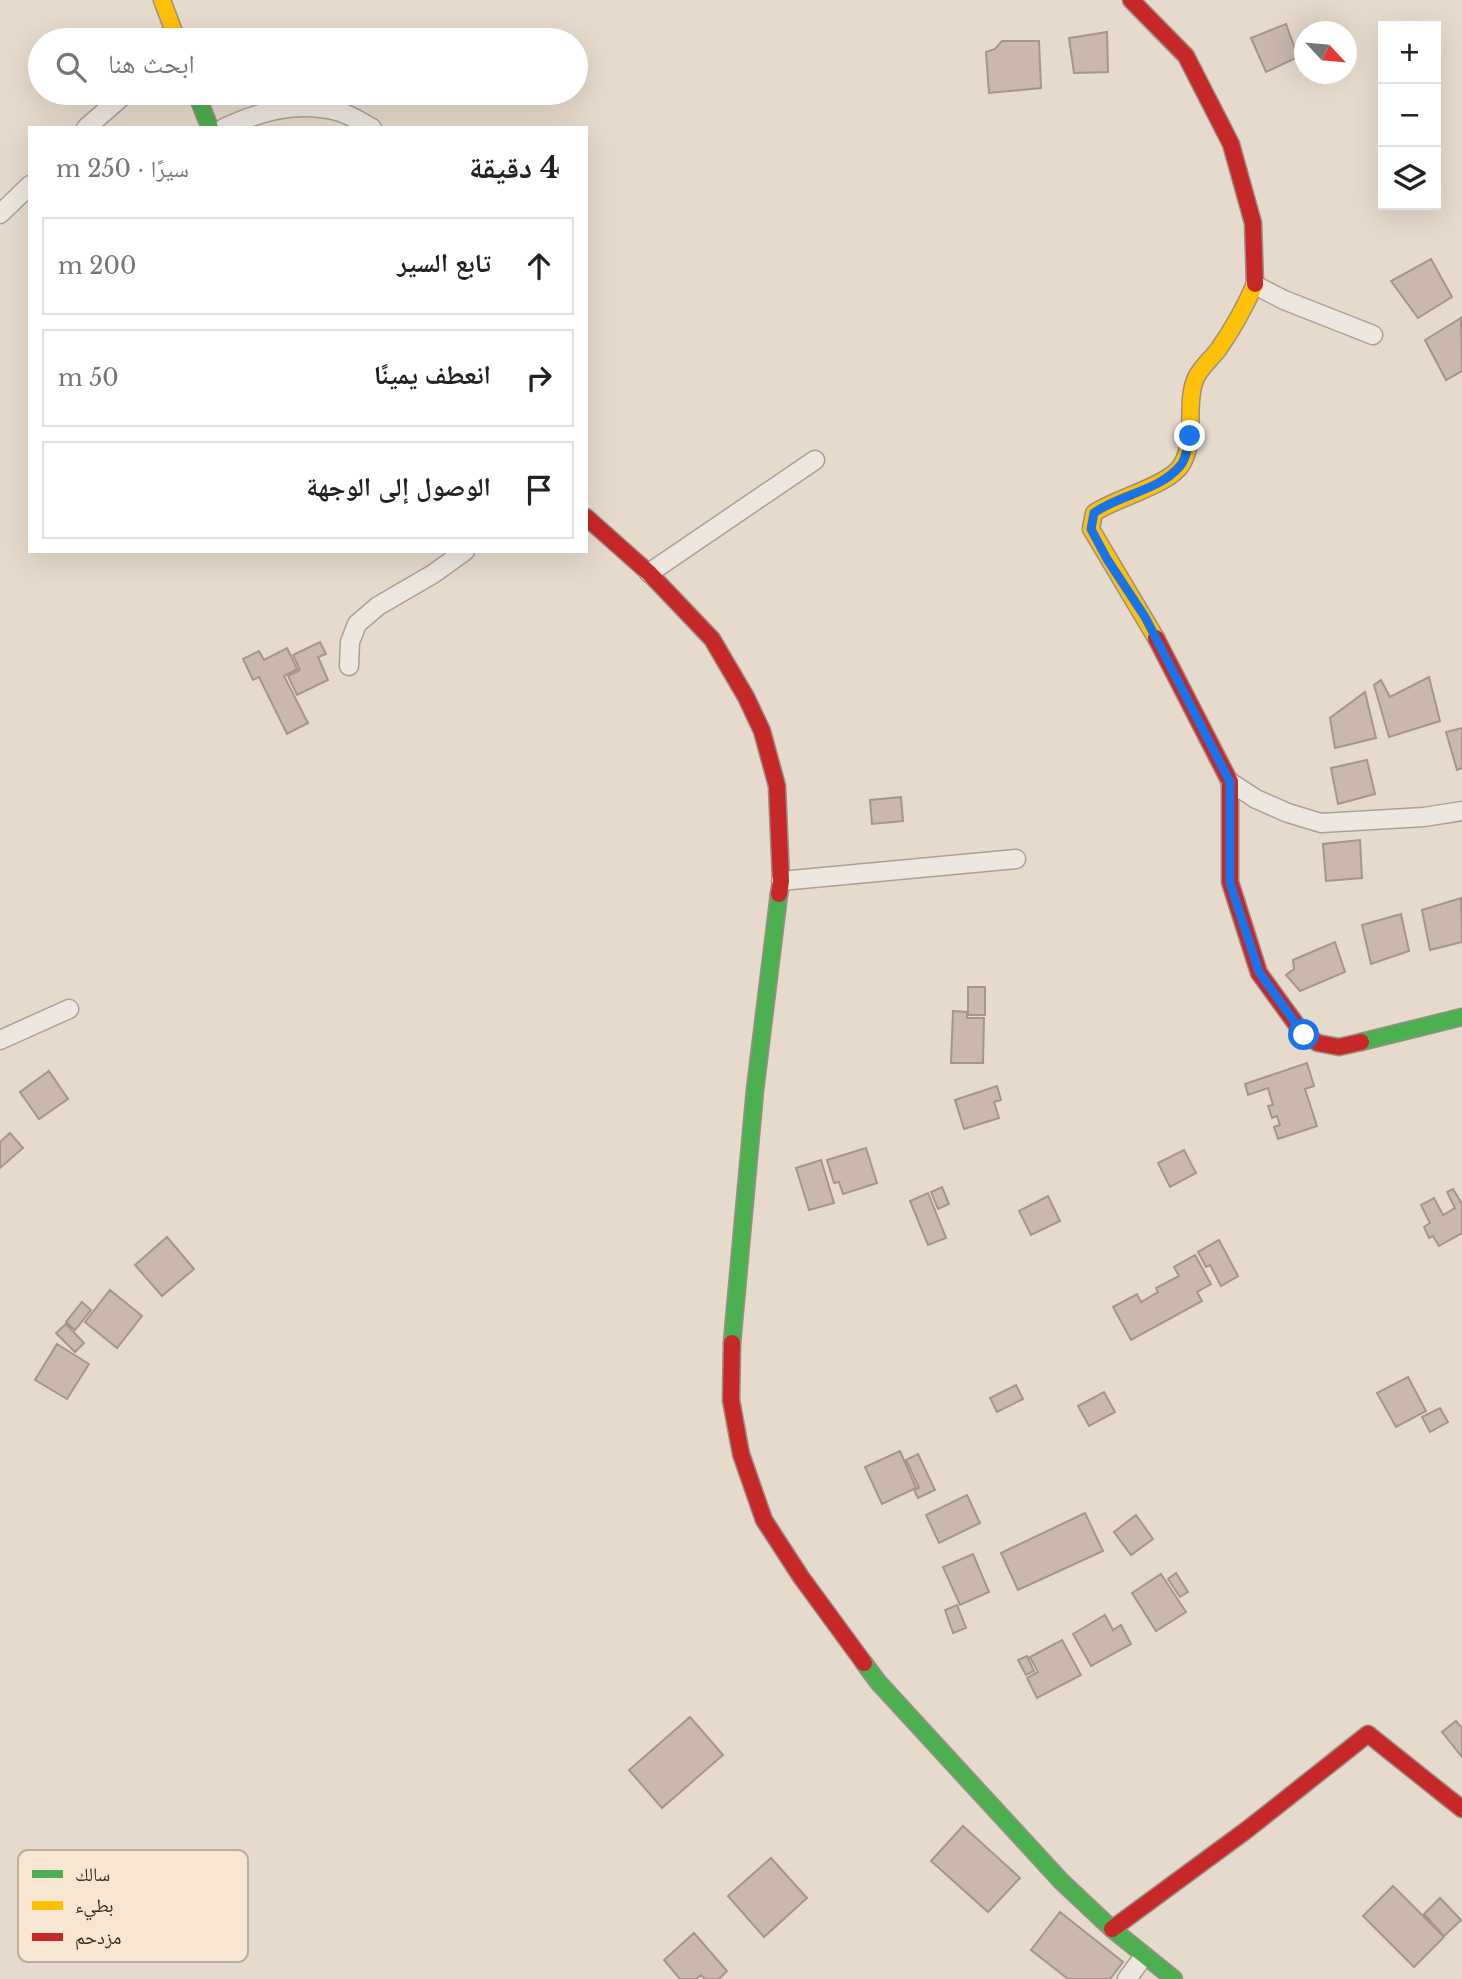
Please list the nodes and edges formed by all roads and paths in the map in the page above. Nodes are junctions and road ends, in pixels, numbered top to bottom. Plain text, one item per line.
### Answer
1 (162, 0) edge
2 (1131, 0) edge
3 (172, 28) edge
4 (113, 105) edge
5 (201, 105) edge
6 (88, 126) edge
7 (209, 126) edge
8 (228, 126) edge
9 (368, 126) edge
10 (28, 187) edge
11 (0, 214) edge
12 (1255, 285) junction
13 (1373, 335) dead end
14 (815, 460) dead end
15 (588, 519) edge
16 (462, 553) edge
17 (649, 573) junction
18 (349, 666) dead end
19 (1230, 782) junction
20 (1462, 811) edge
21 (1016, 859) dead end
22 (781, 881) junction
23 (69, 1009) dead end
24 (1462, 1017) edge
25 (0, 1040) edge
26 (1462, 1810) edge
27 (1112, 1928) junction
28 (1144, 1956) junction
29 (1127, 1979) edge
30 (1174, 1979) edge

1 - 3 street
2 - 12 street
4 - 6 street
5 - 7 street
8 - 9 street
10 - 11 street
12 - 13 street
12 - 19 street
14 - 17 street
15 - 17 street
16 - 18 street
17 - 22 street
19 - 20 street
19 - 24 street
21 - 22 street
22 - 27 street
23 - 25 street
26 - 27 street
27 - 28 street
28 - 29 street
28 - 30 street

